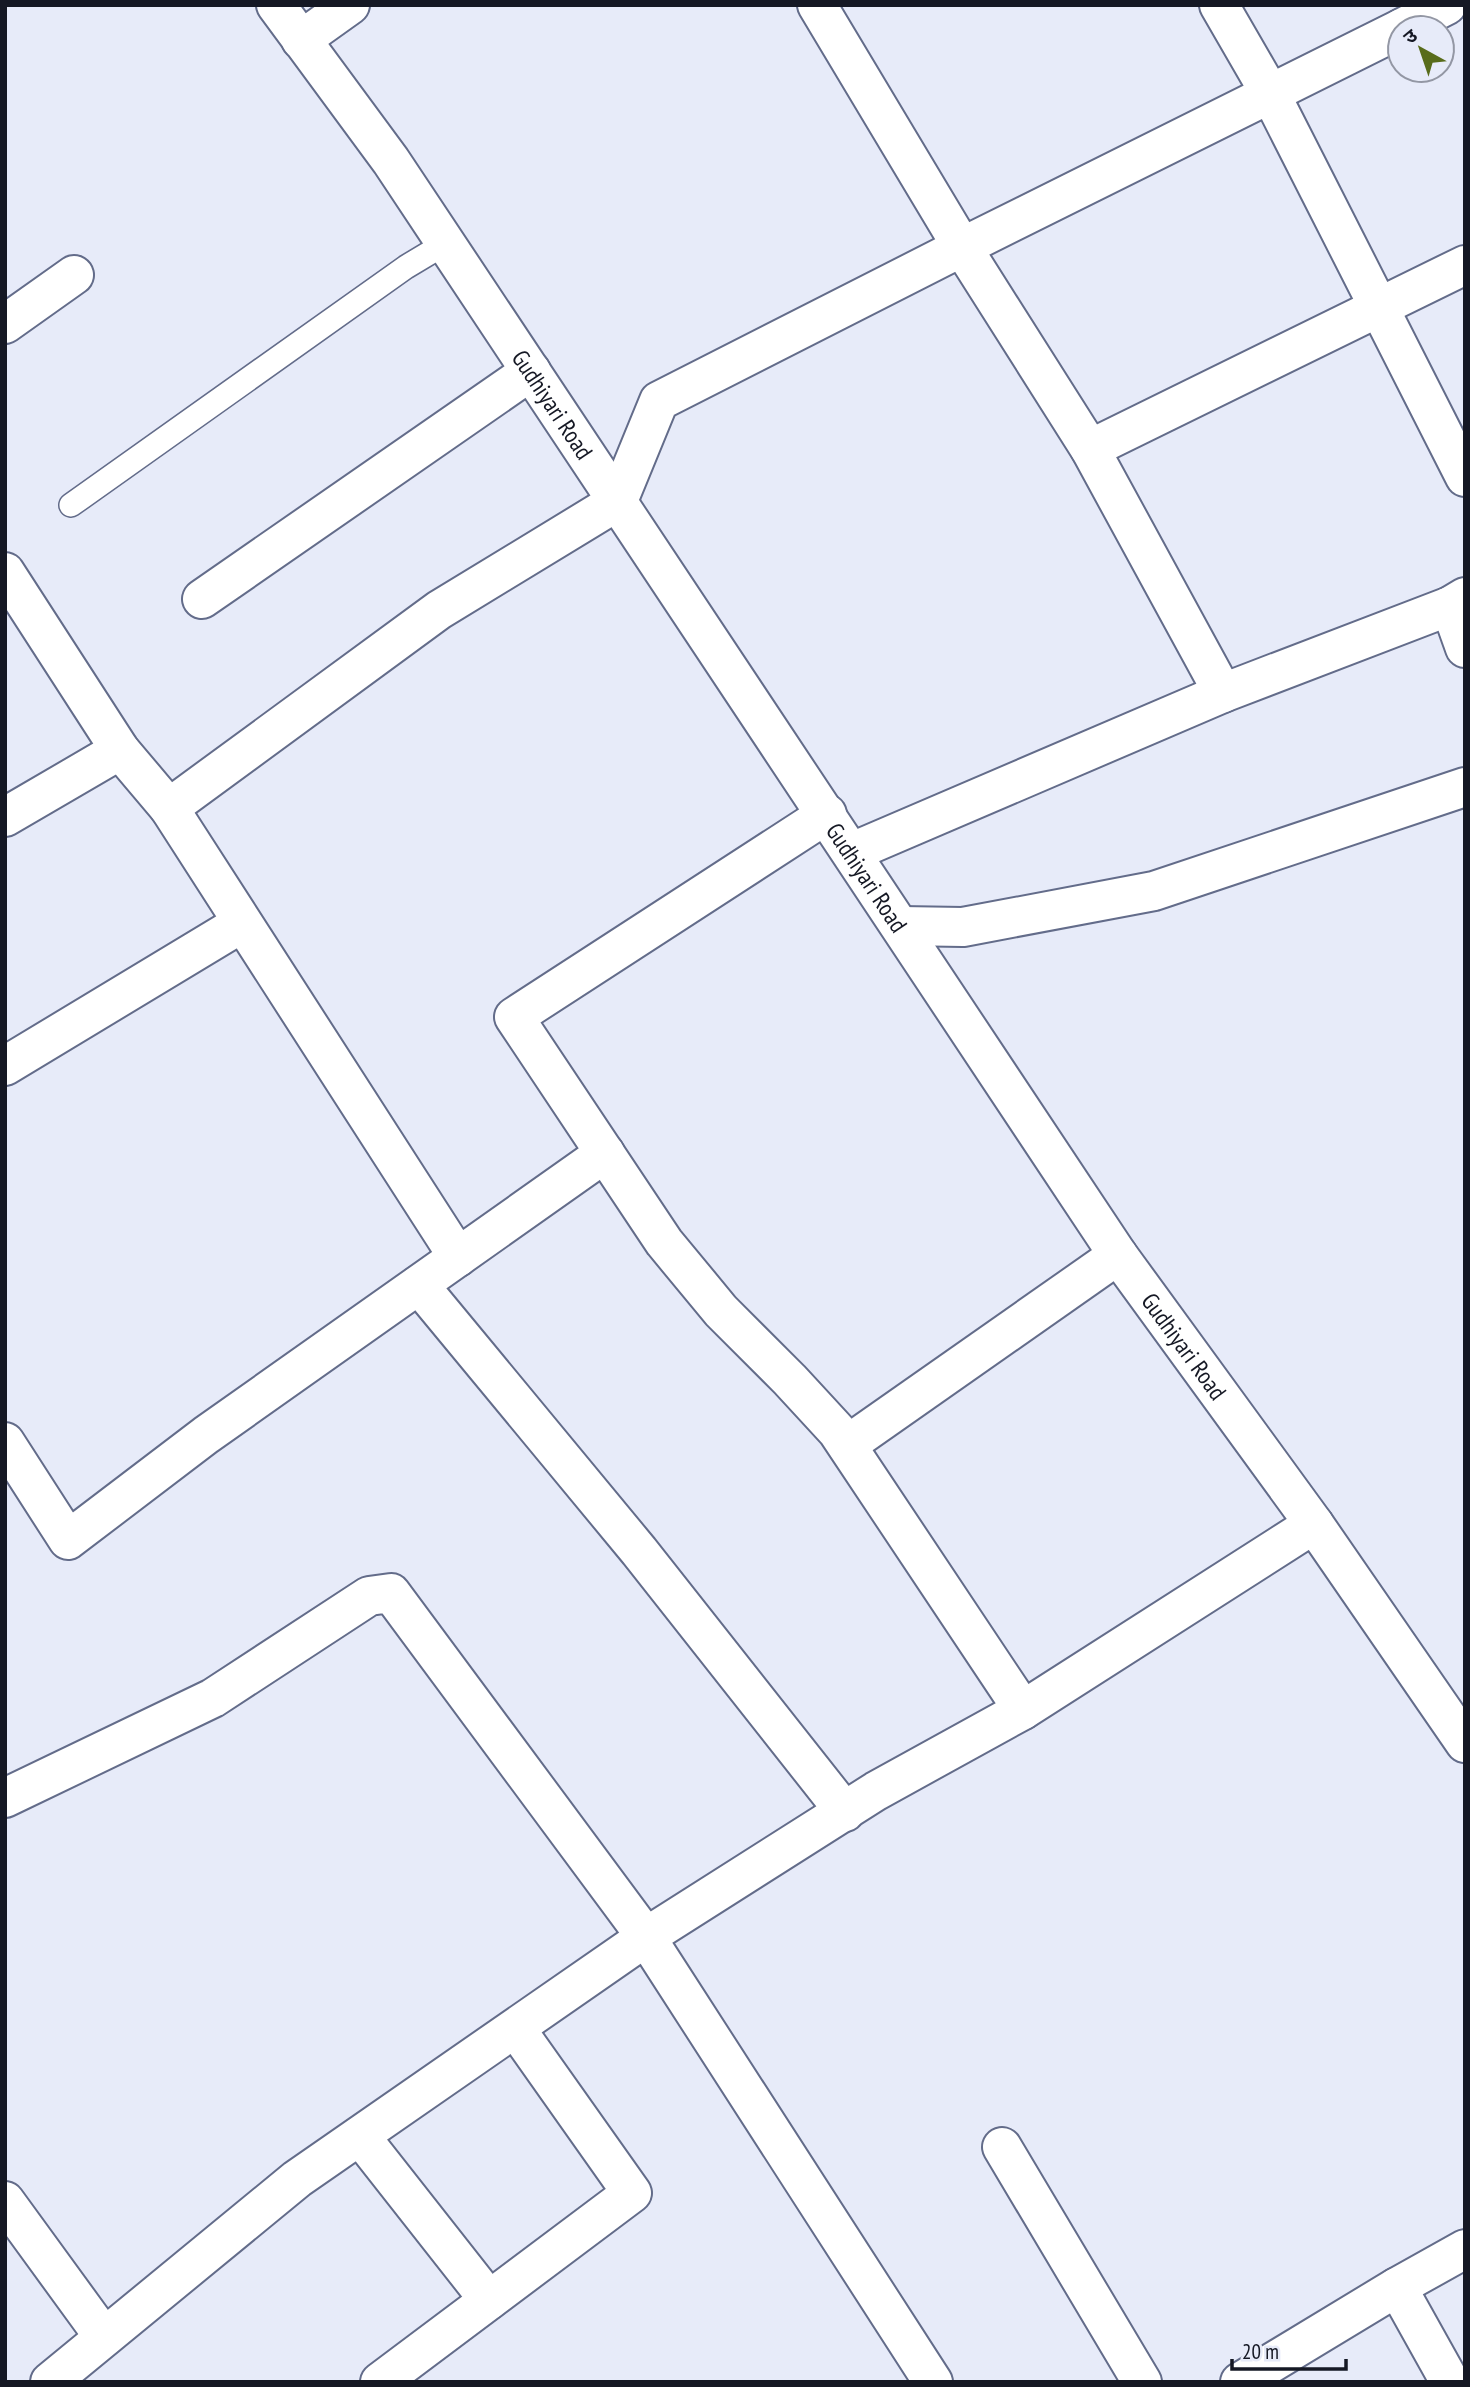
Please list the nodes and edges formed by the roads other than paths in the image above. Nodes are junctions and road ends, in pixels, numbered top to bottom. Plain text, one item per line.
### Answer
1 (276, 5) edge
2 (351, 5) edge
3 (817, 5) edge
4 (1219, 5) edge
5 (1447, 5) edge
6 (1430, 14) edge
7 (1386, 37) edge
8 (301, 40) junction
9 (1271, 95) junction
10 (446, 243) junction
11 (962, 247) junction
12 (1465, 265) edge
13 (74, 275) dead end
14 (1378, 307) junction
15 (5, 324) edge
16 (531, 371) junction
17 (1090, 449) junction
18 (1465, 477) edge
19 (618, 501) junction
20 (71, 505) dead end
21 (5, 572) edge
22 (202, 599) dead end
23 (1458, 601) edge
24 (1465, 648) edge
25 (1223, 692) junction
26 (120, 750) junction
27 (1465, 787) edge
28 (169, 808) junction
29 (827, 814) junction
30 (5, 817) edge
31 (852, 852) junction
32 (242, 923) junction
33 (901, 926) junction
34 (5, 1066) edge
35 (606, 1153) junction
36 (1118, 1255) junction
37 (458, 1257) junction
38 (419, 1285) junction
39 (5, 1442) edge
40 (847, 1445) junction
41 (1314, 1524) junction
42 (1023, 1710) junction
43 (1465, 1743) edge
44 (5, 1798) edge
45 (845, 1812) junction
46 (646, 1937) junction
47 (516, 2029) junction
48 (360, 2136) junction
49 (1002, 2147) dead end
50 (5, 2201) edge
51 (1465, 2249) edge
52 (1397, 2287) junction
53 (489, 2300) junction
54 (104, 2337) junction
55 (50, 2382) edge
56 (380, 2382) edge
57 (933, 2382) edge
58 (1142, 2382) edge
59 (1240, 2382) edge
60 (1450, 2382) edge

1 - 8 street, Gudhiyari Road
2 - 8 street
3 - 11 street
4 - 9 street
5 - 6 street
7 - 9 street
8 - 10 street, Gudhiyari Road
9 - 11 street
9 - 14 street
10 - 16 street, Gudhiyari Road
10 - 20 lane
11 - 17 street
11 - 19 street
12 - 14 street
13 - 15 street
14 - 17 street
14 - 18 street
16 - 19 street, Gudhiyari Road
16 - 22 street
17 - 25 street
19 - 28 street
19 - 29 street, Gudhiyari Road
21 - 26 street
23 - 24 street
23 - 25 street
25 - 31 street
26 - 28 street
26 - 30 street
27 - 33 street
28 - 32 street
29 - 31 street, Gudhiyari Road
29 - 35 street
31 - 33 street, Gudhiyari Road
32 - 34 street
32 - 37 street
33 - 36 street, Gudhiyari Road
35 - 37 street
35 - 40 street
36 - 40 street
36 - 41 street, Gudhiyari Road
37 - 38 street
38 - 39 street
38 - 45 street
40 - 42 street
41 - 42 street
41 - 43 street, Gudhiyari Road
42 - 45 street
44 - 46 street
45 - 46 street
46 - 47 street
46 - 57 street
47 - 48 street
47 - 53 street
48 - 53 street
48 - 54 street
49 - 58 street
50 - 54 street
51 - 52 street
52 - 59 street
52 - 60 street
53 - 56 street
54 - 55 street

